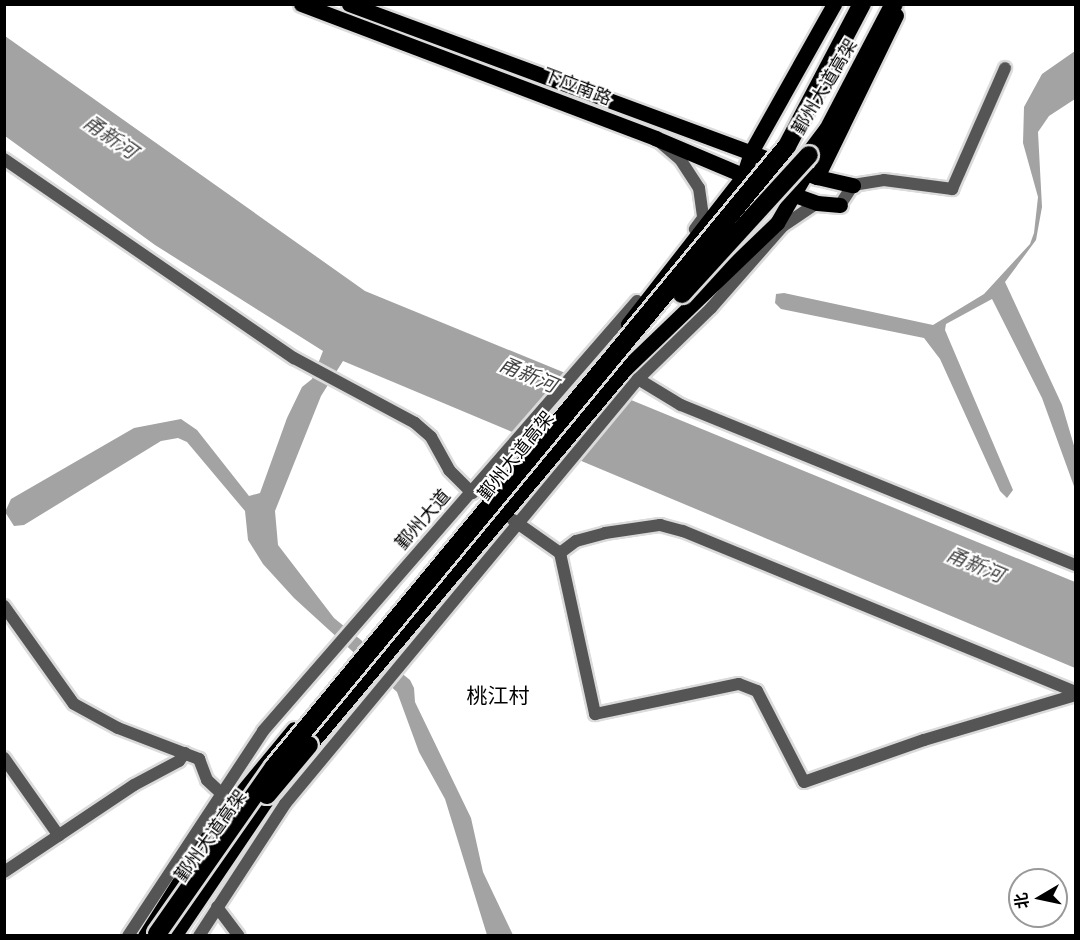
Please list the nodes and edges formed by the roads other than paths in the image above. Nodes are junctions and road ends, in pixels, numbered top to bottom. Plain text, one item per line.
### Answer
1 (301, 4) edge
2 (350, 4) edge
3 (834, 4) edge
4 (862, 4) edge
5 (894, 4) edge
6 (901, 4) edge
7 (1005, 68) dead end
8 (655, 138) junction
9 (751, 152) junction
10 (4, 159) edge
11 (811, 175) junction
12 (743, 177) junction
13 (853, 184) junction
14 (792, 195) junction
15 (817, 203) junction
16 (840, 205) joint
17 (589, 366) junction
18 (638, 379) junction
19 (472, 493) junction
20 (505, 514) junction
21 (518, 524) junction
22 (560, 553) junction
23 (1076, 566) edge
24 (4, 606) edge
25 (1076, 694) edge
26 (185, 753) junction
27 (4, 758) edge
28 (222, 794) junction
29 (59, 836) junction
30 (4, 872) edge
31 (217, 908) junction
32 (128, 936) edge
33 (145, 936) edge
34 (156, 936) edge
35 (167, 936) edge
36 (174, 936) edge
37 (199, 936) edge
38 (239, 936) edge

1 - 8 main road, 下应南路
2 - 9 main road, 下应南路
3 - 9 main road, 鄞州大道
4 - 34 highway, 鄞州大道高架, bridge
5 - 35 highway, 鄞州大道高架, bridge
6 - 11 main road
7 - 13 street
8 - 12 main road, 下应南路
8 - 17 street, 鄞州大道
9 - 11 main road, 下应南路
9 - 12 main road, 鄞州大道
10 - 19 street
11 - 13 main road, 下应南路
11 - 14 main road
12 - 14 main road, 下应南路
12 - 17 main road, 鄞州大道
13 - 16 street
14 - 15 main road, 下应南路
14 - 20 main road
15 - 16 main road, 下应南路
15 - 18 street
17 - 19 street, 鄞州大道
17 - 33 main road, 鄞州大道
18 - 21 street
18 - 23 street
19 - 28 street, 鄞州大道
20 - 21 street
20 - 36 main road
21 - 22 street
21 - 31 street
22 - 25 street
22 - 25 street
24 - 26 street
26 - 28 street
26 - 29 street
27 - 29 street
28 - 32 street, 鄞州大道
29 - 30 street
31 - 37 street
31 - 38 street

